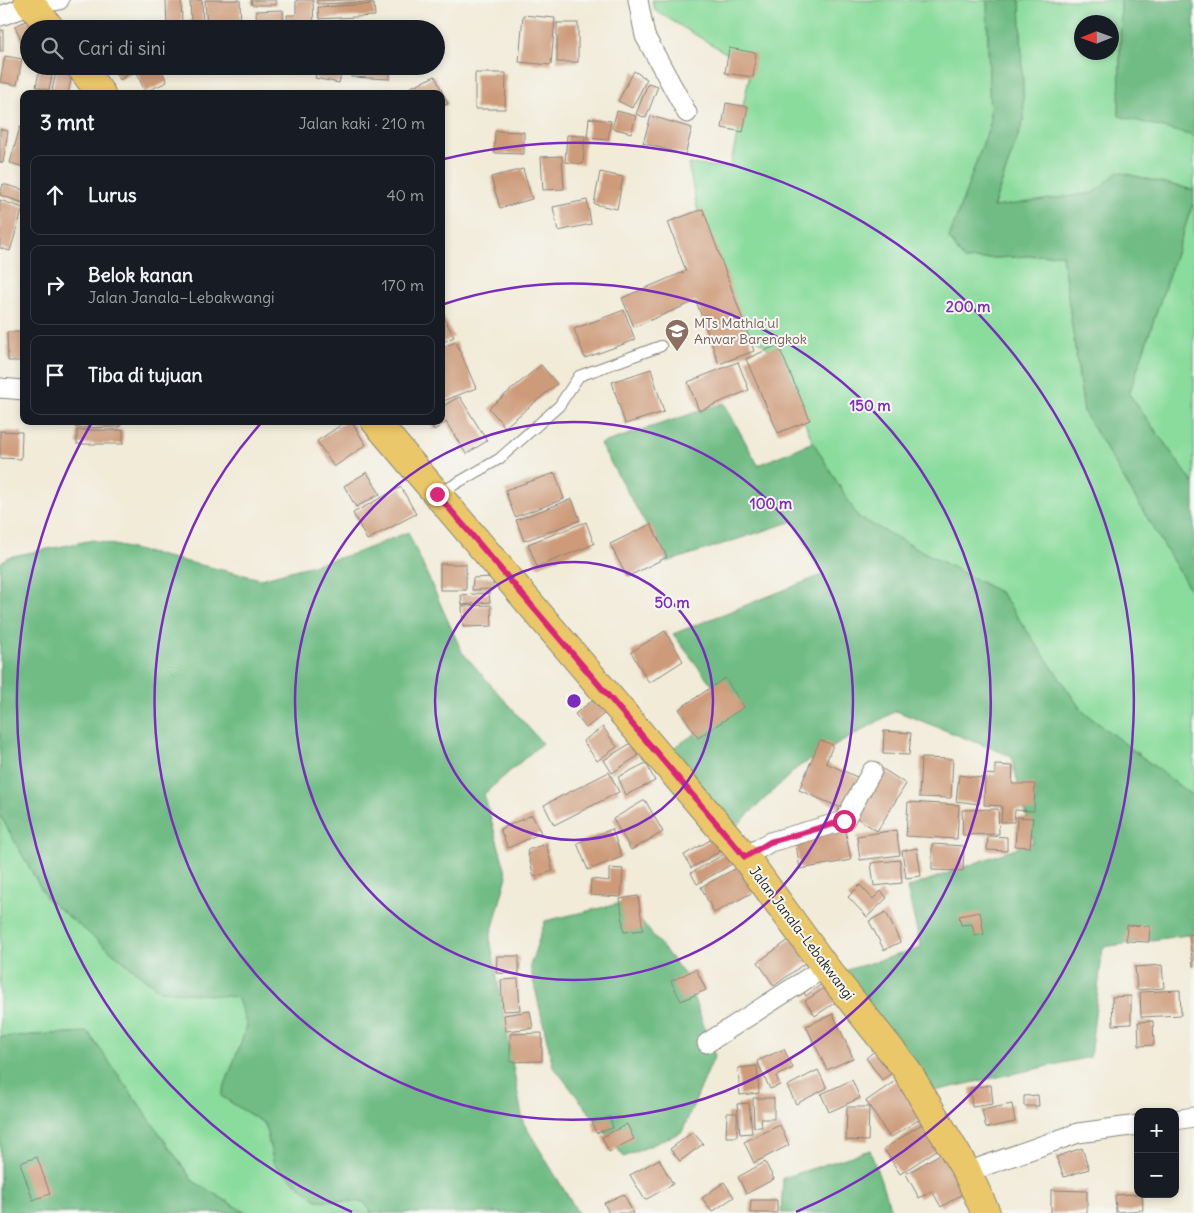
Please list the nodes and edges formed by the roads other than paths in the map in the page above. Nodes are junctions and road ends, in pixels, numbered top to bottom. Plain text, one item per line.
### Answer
1 (59, 0) edge
2 (638, 0) edge
3 (30, 2) edge
4 (0, 16) edge
5 (44, 20) edge
6 (87, 75) edge
7 (98, 90) edge
8 (687, 113) dead end
9 (661, 346) dead end
10 (0, 388) edge
11 (20, 390) edge
12 (378, 425) edge
13 (437, 494) junction
14 (872, 771) dead end
15 (745, 857) junction
16 (825, 967) junction
17 (707, 1043) dead end
18 (1194, 1117) edge
19 (1179, 1119) edge
20 (1134, 1125) edge
21 (967, 1172) junction
22 (986, 1213) edge

1 - 3 street
2 - 8 street
3 - 4 street
3 - 5 main road
6 - 7 main road
9 - 13 lane
10 - 11 street
12 - 13 main road, Jalan Janala–Lebakwangi
13 - 15 main road, Jalan Janala–Lebakwangi
14 - 15 street
15 - 16 main road, Jalan Janala–Lebakwangi
16 - 17 street
16 - 21 main road, Jalan Janala–Lebakwangi
18 - 19 street
20 - 21 street
21 - 22 main road, Jalan Janala–Lebakwangi

